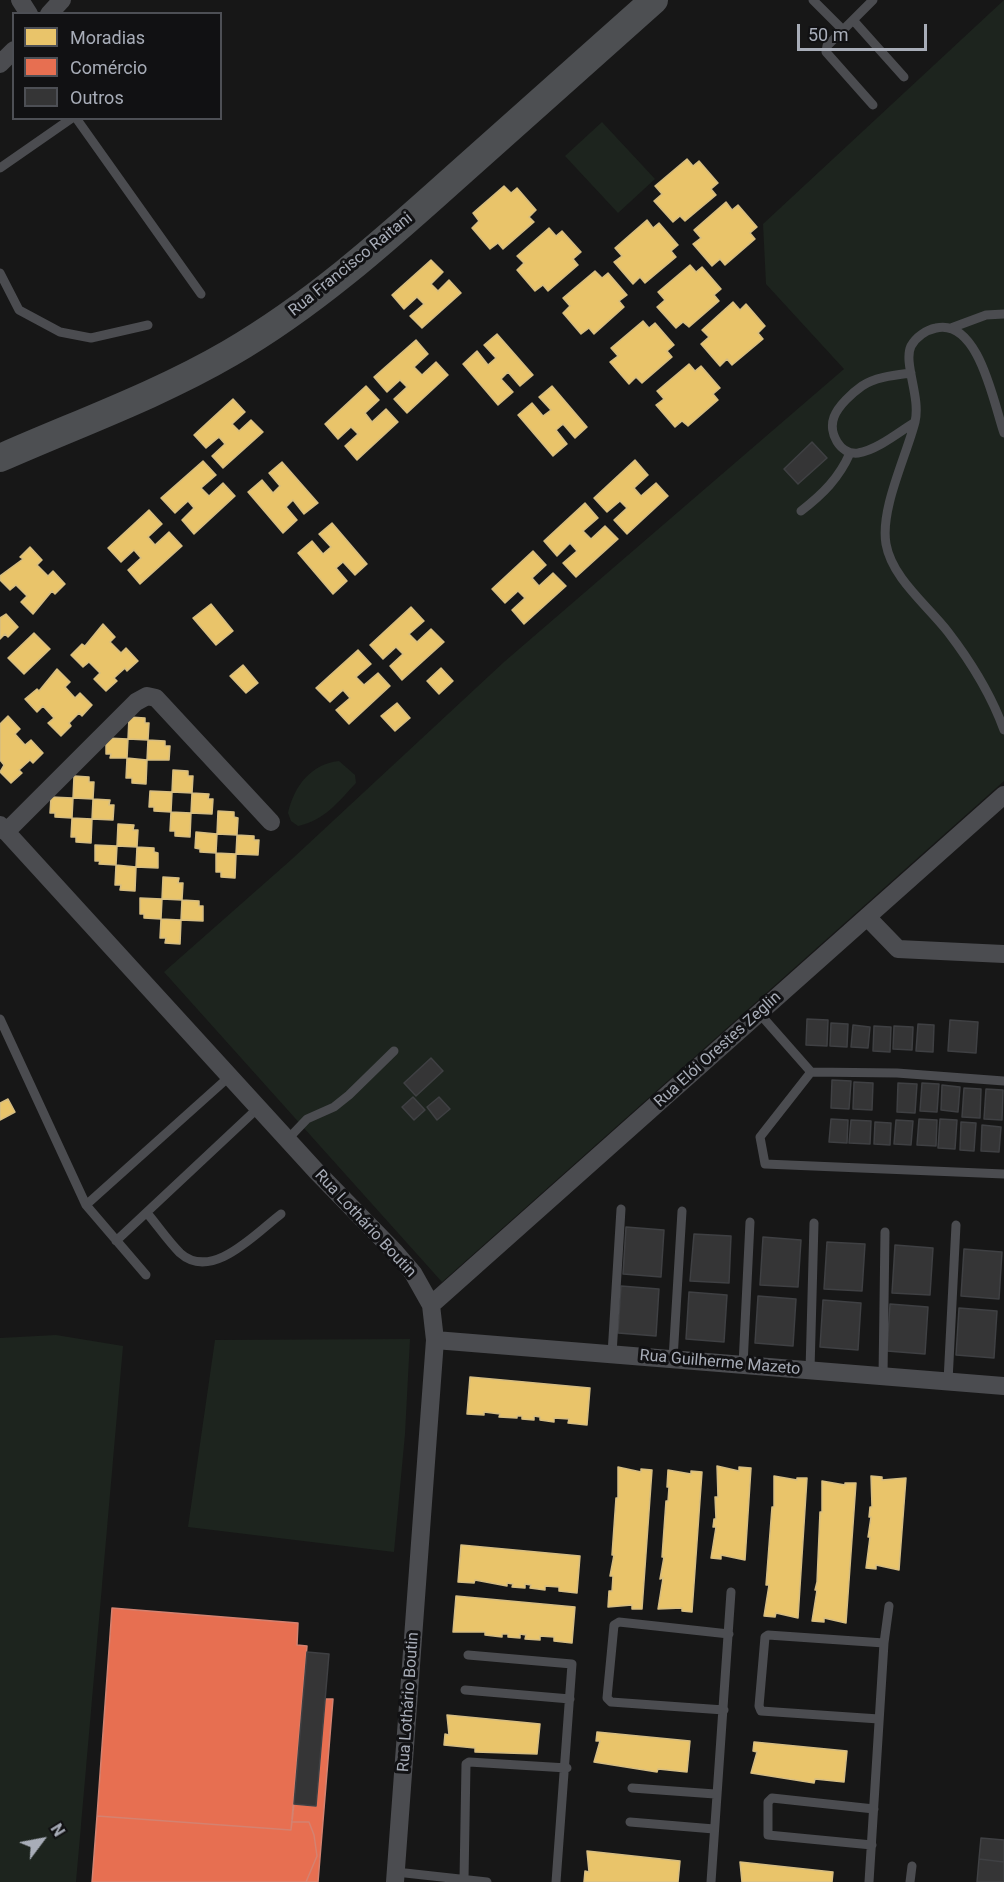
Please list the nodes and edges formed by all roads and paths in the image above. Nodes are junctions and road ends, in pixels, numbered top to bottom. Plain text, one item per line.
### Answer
1 (62, 0) edge
2 (654, 0) edge
3 (813, 0) edge
4 (873, 0) edge
5 (51, 12) edge
6 (852, 20) junction
7 (843, 30) junction
8 (12, 52) edge
9 (0, 64) edge
10 (904, 77) dead end
11 (873, 105) dead end
12 (71, 120) edge
13 (75, 120) edge
14 (0, 168) edge
15 (0, 273) edge
16 (201, 294) dead end
17 (1004, 314) edge
18 (148, 325) dead end
19 (951, 328) junction
20 (911, 373) junction
21 (915, 422) junction
22 (1004, 433) edge
23 (850, 453) junction
24 (1, 458) edge
25 (801, 511) dead end
26 (993, 700) junction
27 (1004, 702) edge
28 (1002, 719) edge
29 (1004, 730) edge
30 (1001, 804) edge
31 (270, 822) dead end
32 (3, 828) edge
33 (867, 917) junction
34 (1004, 954) edge
35 (759, 1013) junction
36 (0, 1019) edge
37 (394, 1051) dead end
38 (811, 1072) junction
39 (230, 1077) junction
40 (1004, 1081) edge
41 (258, 1107) junction
42 (287, 1140) junction
43 (1004, 1174) edge
44 (86, 1205) junction
45 (621, 1209) dead end
46 (682, 1211) dead end
47 (147, 1213) junction
48 (281, 1214) dead end
49 (750, 1222) dead end
50 (814, 1223) dead end
51 (956, 1225) dead end
52 (885, 1232) dead end
53 (116, 1241) junction
54 (146, 1275) dead end
55 (431, 1305) junction
56 (435, 1340) junction
57 (612, 1354) junction
58 (673, 1359) junction
59 (743, 1365) junction
60 (810, 1370) junction
61 (883, 1376) junction
62 (948, 1382) junction
63 (1004, 1386) edge
64 (731, 1593) dead end
65 (889, 1606) dead end
66 (729, 1634) junction
67 (884, 1642) junction
68 (468, 1655) dead end
69 (465, 1690) dead end
70 (570, 1699) junction
71 (723, 1710) junction
72 (879, 1719) junction
73 (567, 1768) junction
74 (632, 1788) dead end
75 (715, 1794) junction
76 (874, 1809) junction
77 (630, 1822) dead end
78 (714, 1829) junction
79 (872, 1845) junction
80 (912, 1866) dead end
81 (396, 1877) edge
82 (464, 1880) junction
83 (487, 1882) edge
84 (556, 1882) edge
85 (711, 1882) edge
86 (869, 1882) edge
87 (910, 1882) edge

1 - 5 street
2 - 24 main road, Rua Francisco Raitani
3 - 7 lane
4 - 6 lane
6 - 7 lane
6 - 10 lane
7 - 11 lane
8 - 9 street
12 - 14 lane
13 - 16 lane
15 - 18 lane
17 - 19 lane
19 - 20 lane
19 - 22 lane
20 - 21 lane
20 - 23 lane
21 - 23 lane
21 - 26 lane
23 - 25 lane
26 - 27 lane
26 - 28 lane
28 - 29 lane
30 - 33 street, Rua Elói Orestes Zeglin
31 - 32 street
32 - 39 street, Rua Lothário Boutin
33 - 34 street
33 - 35 street, Rua Elói Orestes Zeglin
35 - 38 lane
35 - 55 street, Rua Elói Orestes Zeglin
36 - 44 lane
37 - 42 lane
38 - 40 lane
38 - 43 lane
39 - 41 street, Rua Lothário Boutin
39 - 44 lane
41 - 42 street, Rua Lothário Boutin
41 - 47 lane
42 - 55 street, Rua Lothário Boutin
44 - 53 lane
45 - 57 lane
46 - 58 lane
47 - 48 lane
47 - 53 lane
49 - 59 lane
50 - 60 lane
51 - 62 lane
52 - 61 lane
53 - 54 lane
55 - 56 street, Rua Lothário Boutin
56 - 57 street, Rua Guilherme Mazeto
56 - 81 street, Rua Lothário Boutin
57 - 58 street, Rua Guilherme Mazeto
58 - 59 street, Rua Guilherme Mazeto
59 - 60 street, Rua Guilherme Mazeto
60 - 61 street, Rua Guilherme Mazeto
61 - 62 street, Rua Guilherme Mazeto
62 - 63 street, Rua Guilherme Mazeto
64 - 66 lane
65 - 67 lane
66 - 71 lane
66 - 71 lane
67 - 72 lane
67 - 72 lane
68 - 70 lane
69 - 70 lane
70 - 73 lane
71 - 75 lane
72 - 76 lane
73 - 82 lane
73 - 84 lane
74 - 75 lane
75 - 78 lane
76 - 79 lane
76 - 79 lane
77 - 78 lane
78 - 85 lane
79 - 86 lane
80 - 87 lane
81 - 82 lane
82 - 83 lane

